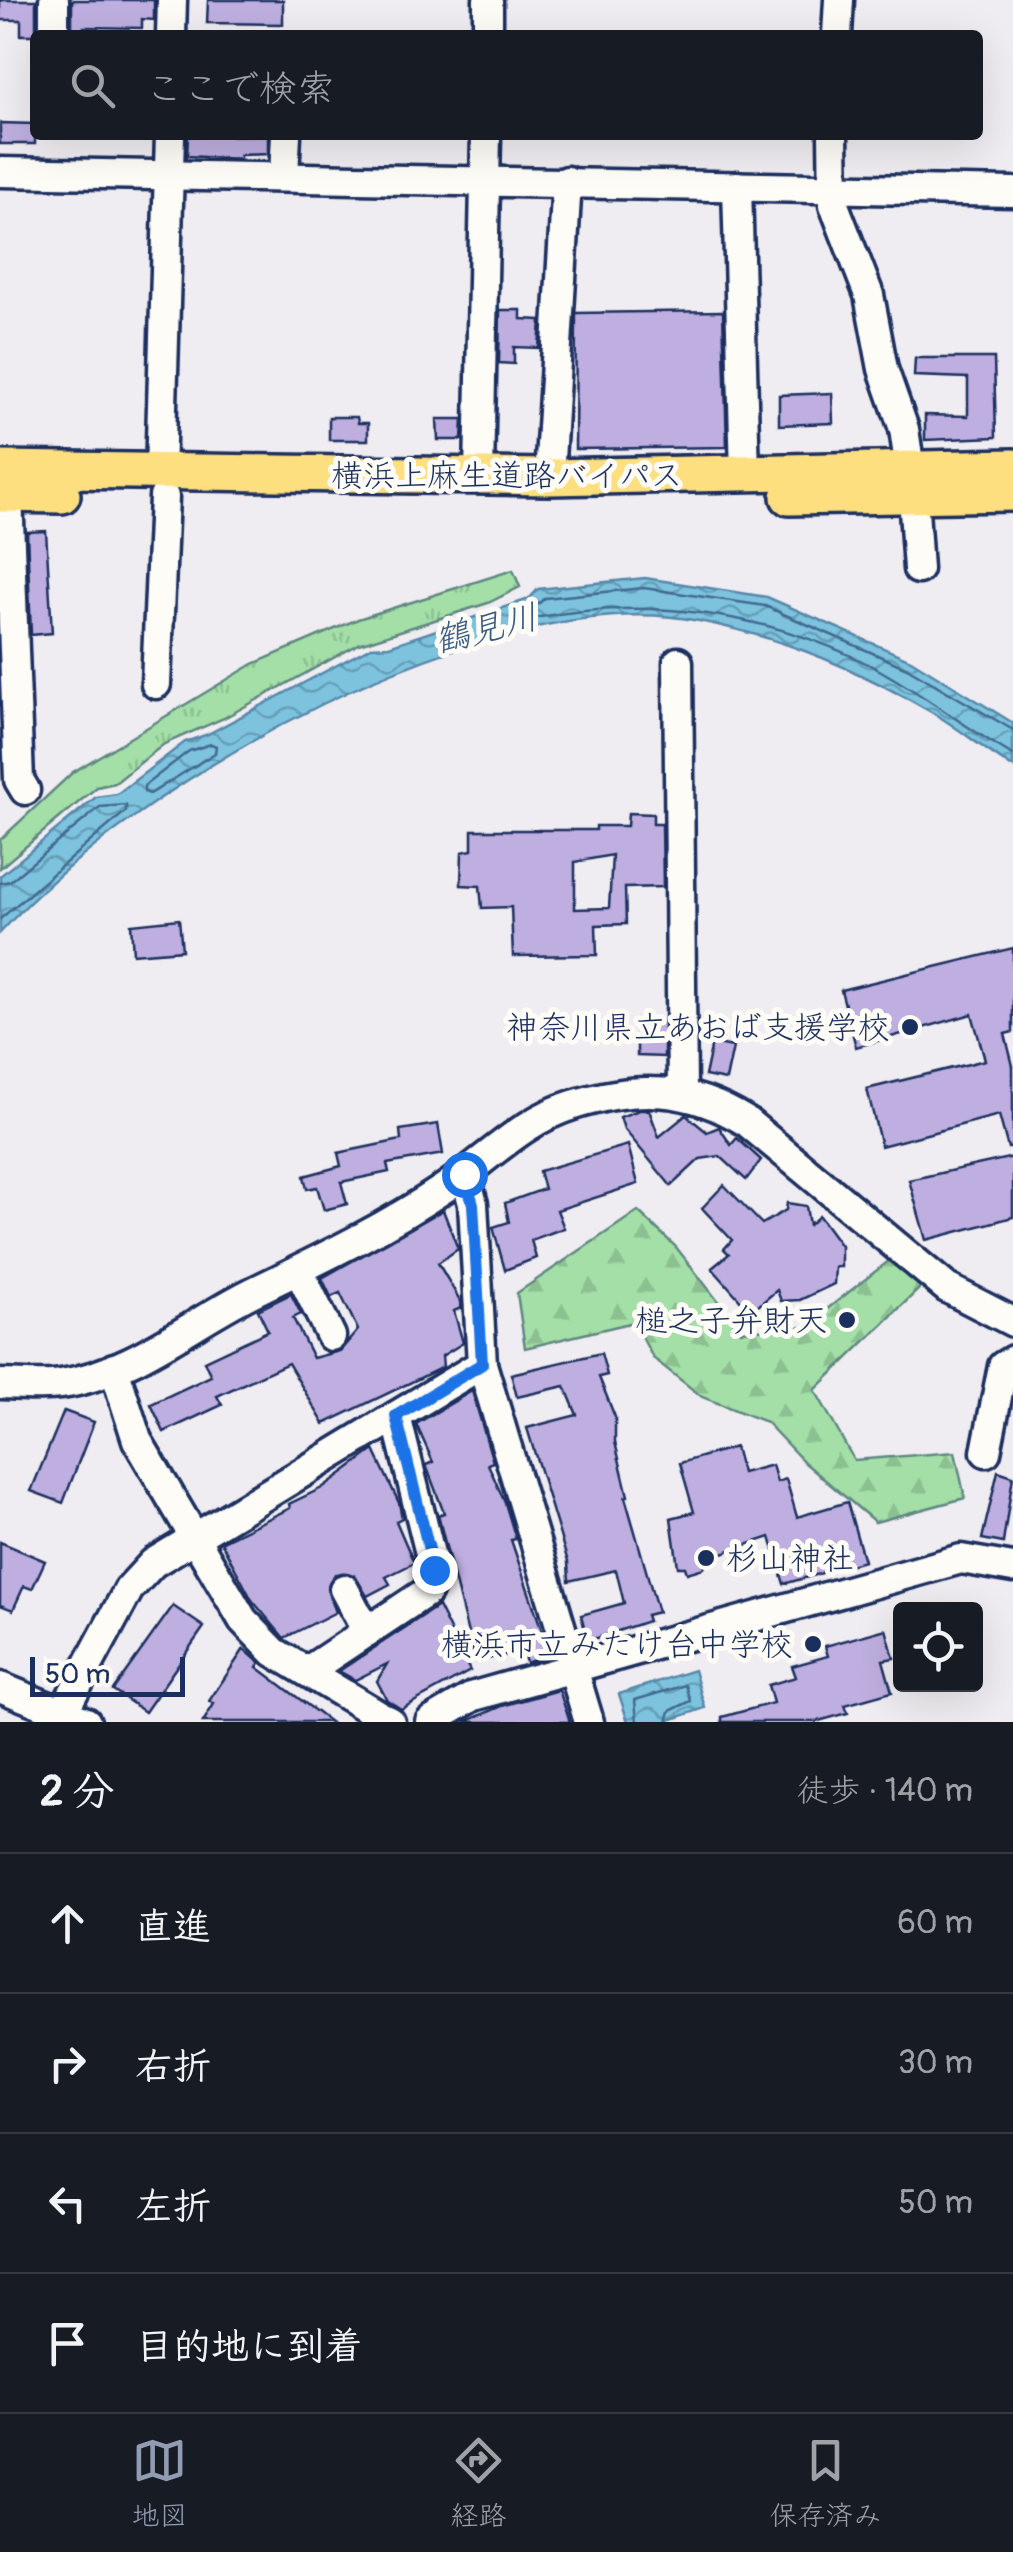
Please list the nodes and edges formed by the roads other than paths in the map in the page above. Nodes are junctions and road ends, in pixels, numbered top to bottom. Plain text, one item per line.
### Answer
1 (54, 0) edge
2 (172, 0) edge
3 (488, 0) edge
4 (839, 0) edge
5 (54, 30) edge
6 (171, 30) edge
7 (488, 30) edge
8 (837, 30) edge
9 (170, 140) edge
10 (286, 140) edge
11 (486, 140) edge
12 (833, 140) edge
13 (0, 172) edge
14 (170, 174) junction
15 (284, 176) junction
16 (485, 178) junction
17 (567, 181) junction
18 (738, 186) junction
19 (831, 189) junction
20 (1013, 192) edge
21 (1013, 467) edge
22 (745, 474) junction
23 (480, 476) junction
24 (549, 476) junction
25 (912, 483) junction
26 (162, 485) junction
27 (3, 486) edge
28 (1013, 493) edge
29 (918, 569) dead end
30 (678, 662) dead end
31 (156, 684) dead end
32 (24, 790) dead end
33 (682, 1092) junction
34 (464, 1174) junction
35 (299, 1271) junction
36 (1013, 1322) edge
37 (332, 1336) dead end
38 (1013, 1360) edge
39 (482, 1364) junction
40 (114, 1368) junction
41 (0, 1384) edge
42 (396, 1416) junction
43 (986, 1452) dead end
44 (193, 1536) junction
45 (1013, 1568) edge
46 (344, 1589) dead end
47 (368, 1632) junction
48 (572, 1666) junction
49 (309, 1670) junction
50 (0, 1686) edge
51 (75, 1716) edge
52 (390, 1722) edge
53 (430, 1722) edge
54 (588, 1722) edge

1 - 5 street
2 - 6 street
3 - 7 street
4 - 8 street
9 - 14 street
10 - 15 street
11 - 16 street
12 - 19 street
13 - 14 street
14 - 15 street
14 - 26 street
15 - 16 street
16 - 17 street
16 - 23 street
17 - 18 street
17 - 24 street
18 - 19 street
18 - 22 street
19 - 20 street
19 - 25 street
21 - 25 main road, 横浜上麻生道路バイパス
22 - 24 main road, 横浜上麻生道路バイパス
22 - 25 main road, 横浜上麻生道路バイパス
23 - 24 main road, 横浜上麻生道路バイパス
23 - 26 main road, 横浜上麻生道路バイパス
25 - 26 main road, 横浜上麻生道路バイパス
25 - 28 main road, 横浜上麻生道路バイパス
25 - 29 street
26 - 27 main road, 横浜上麻生道路バイパス
26 - 31 street
27 - 32 street
30 - 33 street
33 - 34 street
33 - 36 street
34 - 35 street
34 - 39 street
35 - 37 street
35 - 40 street
38 - 43 street
39 - 42 street
39 - 48 street
40 - 41 street
40 - 44 street
42 - 44 street
42 - 47 street
44 - 49 street
44 - 51 street
45 - 48 street
46 - 47 street
47 - 49 street
48 - 53 street
48 - 54 street
49 - 52 street
50 - 51 street

